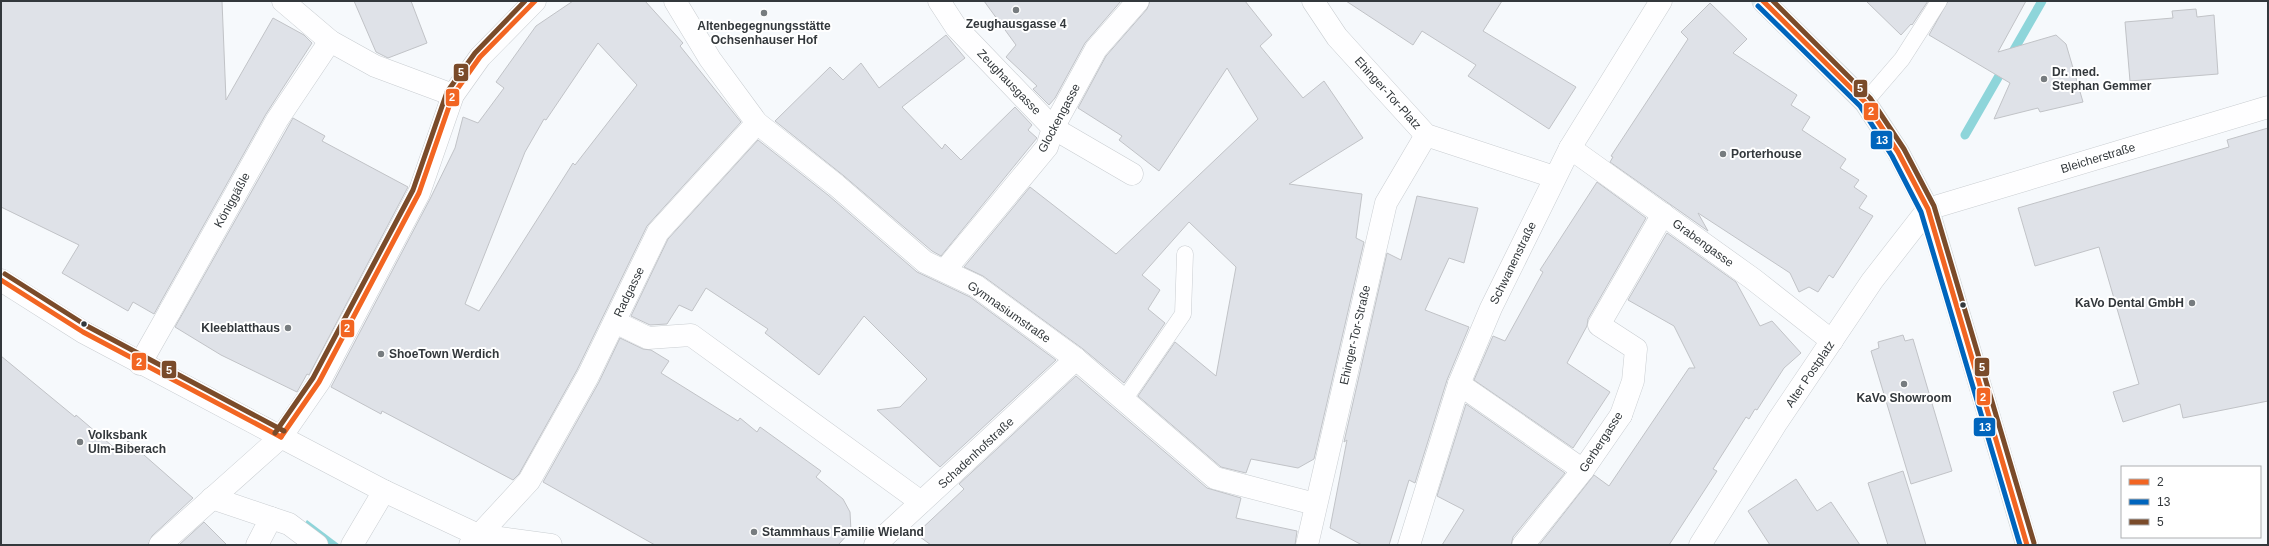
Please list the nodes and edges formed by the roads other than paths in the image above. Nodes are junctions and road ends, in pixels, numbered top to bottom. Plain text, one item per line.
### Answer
1 (283, 1) edge
2 (535, 1) edge
3 (675, 1) edge
4 (939, 1) edge
5 (1138, 1) edge
6 (1313, 1) edge
7 (1661, 1) edge
8 (1763, 1) edge
9 (1939, 1) edge
10 (330, 41) junction
11 (453, 95) junction
12 (1865, 102) junction
13 (2268, 107) edge
14 (757, 123) junction
15 (1053, 128) junction
16 (1426, 135) junction
17 (1570, 148) junction
18 (1132, 174) dead end
19 (1554, 178) junction
20 (1928, 209) junction
21 (1663, 214) junction
22 (1185, 254) dead end
23 (945, 270) junction
24 (3, 284) edge
25 (615, 322) junction
26 (1832, 341) junction
27 (1076, 359) junction
28 (140, 364) junction
29 (1460, 384) junction
30 (1124, 400) junction
31 (281, 437) junction
32 (1583, 470) junction
33 (384, 491) junction
34 (212, 498) junction
35 (921, 502) junction
36 (1315, 504) junction
37 (271, 518) junction
38 (886, 541) edge
39 (476, 542) edge
40 (160, 545) edge
41 (257, 545) edge
42 (317, 545) edge
43 (352, 545) edge
44 (551, 545) edge
45 (1308, 545) edge
46 (1409, 545) edge
47 (1523, 545) edge
48 (1700, 545) edge
49 (2027, 545) edge

1 - 10 street
2 - 11 street
3 - 14 street, Gymnasiumstraße
4 - 15 street, Zeughausgasse
5 - 15 street, Glockengasse
6 - 16 street, Ehinger-Tor-Platz
7 - 17 street, Schwanenstraße
8 - 12 main road
9 - 12 lane
10 - 11 street
10 - 28 street, Königgäßle
11 - 31 street
12 - 20 main road
13 - 20 street, Bleicherstraße
14 - 23 street, Gymnasiumstraße
14 - 25 street, Radgasse
15 - 18 street, Zeughausgasse
15 - 23 street, Glockengasse
16 - 19 street, Ehinger-Tor-Platz
16 - 36 street, Ehinger-Tor-Straße
17 - 19 street, Schwanenstraße
17 - 21 street, Grabengasse
19 - 29 street, Schwanenstraße
20 - 26 street, Alter Postplatz
20 - 49 main road
21 - 26 street, Grabengasse
21 - 32 street, Gerbergasse
22 - 30 lane
23 - 27 street, Gymnasiumstraße
24 - 28 street
25 - 35 street
25 - 39 street, Radgasse
26 - 48 street, Alter Postplatz
27 - 30 street, Gymnasiumstraße
27 - 35 street, Schadenhofstraße
28 - 31 street
29 - 32 street
29 - 46 street, Schwanenstraße
30 - 36 street, Gymnasiumstraße
31 - 33 street
31 - 34 street
32 - 47 street, Gerbergasse
33 - 39 street
33 - 43 street
34 - 37 street
34 - 40 street
35 - 38 street, Schadenhofstraße
36 - 45 street, Ehinger-Tor-Straße
37 - 41 street
37 - 42 street
39 - 44 street

